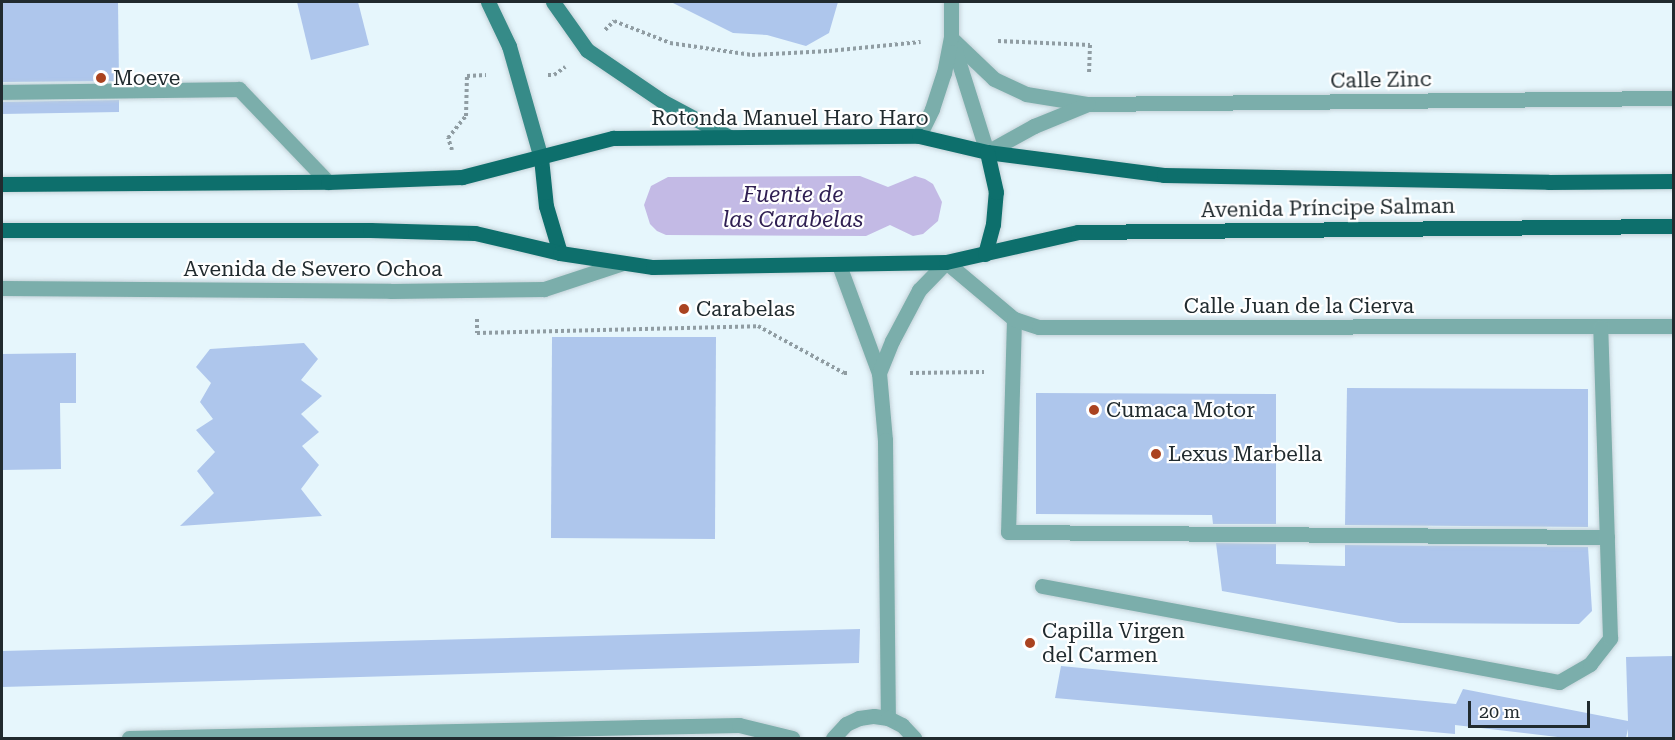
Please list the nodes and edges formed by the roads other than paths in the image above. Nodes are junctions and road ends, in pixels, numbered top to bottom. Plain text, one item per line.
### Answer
1 (488, 2) edge
2 (553, 2) edge
3 (951, 2) edge
4 (951, 38) junction
5 (2, 92) edge
6 (1674, 98) edge
7 (1088, 104) junction
8 (919, 136) junction
9 (729, 137) junction
10 (987, 152) junction
11 (541, 158) junction
12 (328, 182) junction
13 (1674, 182) edge
14 (2, 184) edge
15 (1674, 226) edge
16 (2, 230) edge
17 (560, 254) junction
18 (985, 254) junction
19 (946, 262) junction
20 (620, 264) junction
21 (838, 265) junction
22 (2, 288) edge
23 (1014, 319) junction
24 (1674, 326) edge
25 (1600, 327) junction
26 (879, 373) junction
27 (1607, 537) junction
28 (1042, 586) dead end
29 (888, 718) junction
30 (129, 738) edge
31 (792, 738) edge
32 (833, 738) edge
33 (914, 738) edge

1 - 11 main road
2 - 9 main road
3 - 4 street
4 - 7 street, Calle Zinc
4 - 8 street
4 - 10 street
5 - 12 street
6 - 7 street, Calle Zinc
7 - 10 street, Calle Zinc
8 - 9 main road, Rotonda Manuel Haro Haro
8 - 10 main road, Rotonda Manuel Haro Haro
9 - 11 main road, Rotonda Manuel Haro Haro
10 - 13 main road, Avenida Príncipe Salman
10 - 18 main road
11 - 12 main road
11 - 17 main road
12 - 14 main road
15 - 18 main road, Avenida Príncipe Salman
16 - 17 main road, Avenida de Severo Ochoa
17 - 20 main road
18 - 19 main road
19 - 21 main road
19 - 23 street, Calle Juan de la Cierva
19 - 26 street
20 - 21 main road
20 - 22 street, Avenida de Severo Ochoa
21 - 26 street
23 - 25 street, Calle Juan de la Cierva
23 - 27 street
24 - 25 street, Calle Juan de la Cierva
25 - 27 street
26 - 29 street
27 - 28 street
29 - 32 street
29 - 33 street
30 - 31 street

